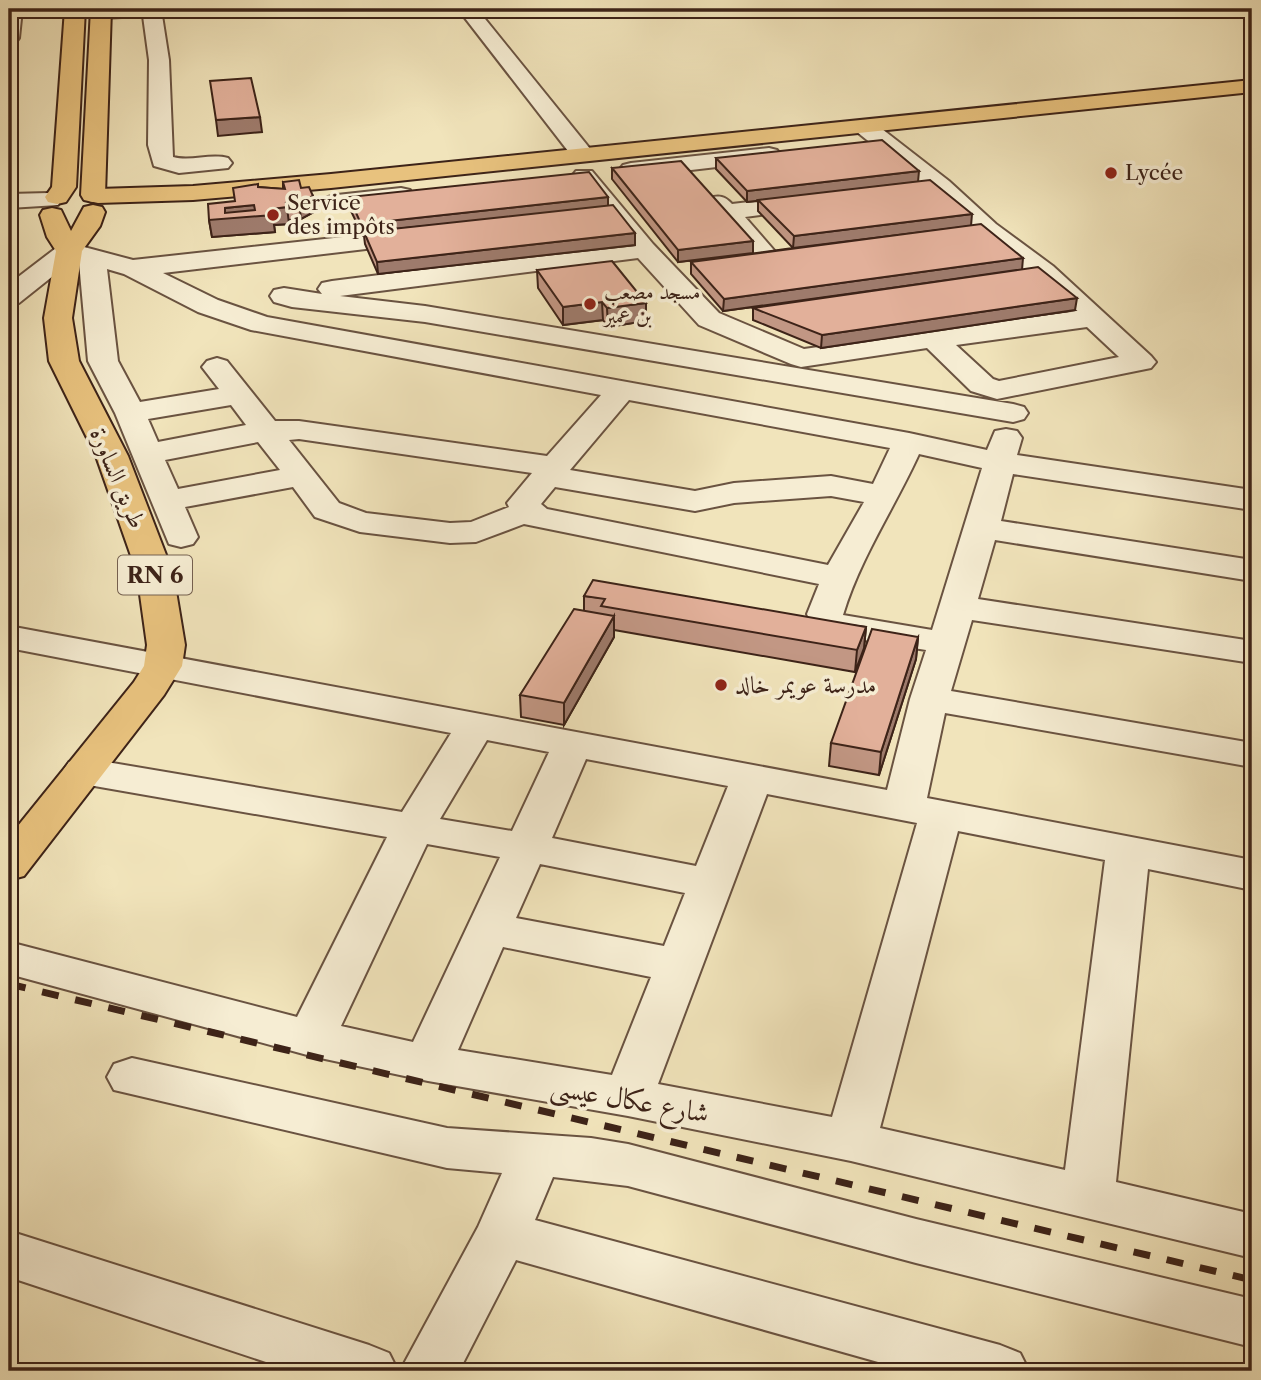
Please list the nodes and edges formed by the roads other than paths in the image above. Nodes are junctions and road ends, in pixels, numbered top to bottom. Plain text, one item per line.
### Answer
1 (75, 9) edge
2 (152, 9) edge
3 (467, 9) edge
4 (101, 11) edge
5 (1252, 86) edge
6 (874, 135) junction
7 (675, 156) junction
8 (220, 163) dead end
9 (583, 165) junction
10 (334, 192) junction
11 (833, 199) edge
12 (9, 201) edge
13 (96, 203) junction
14 (51, 206) junction
15 (9, 211) edge
16 (726, 212) junction
17 (616, 213) junction
18 (589, 216) edge
19 (987, 229) junction
20 (959, 232) edge
21 (441, 234) edge
22 (347, 245) junction
23 (644, 249) junction
24 (793, 253) edge
25 (81, 255) junction
26 (133, 268) junction
27 (1044, 272) junction
28 (1004, 277) edge
29 (366, 284) junction
30 (9, 297) edge
31 (288, 297) junction
32 (208, 306) junction
33 (763, 312) edge
34 (425, 314) junction
35 (1091, 318) junction
36 (709, 319) junction
37 (261, 324) junction
38 (933, 339) junction
39 (384, 347) junction
40 (217, 368) dead end
41 (622, 390) junction
42 (238, 395) junction
43 (1006, 402) junction
44 (130, 414) junction
45 (266, 432) junction
46 (909, 442) junction
47 (147, 454) junction
48 (998, 462) junction
49 (552, 471) junction
50 (300, 476) junction
51 (884, 496) junction
52 (1252, 500) edge
53 (166, 501) junction
54 (695, 501) junction
55 (527, 511) junction
56 (982, 528) junction
57 (181, 537) dead end
58 (666, 543) junction
59 (1252, 571) edge
60 (839, 578) junction
61 (957, 607) junction
62 (9, 637) edge
63 (946, 642) junction
64 (1252, 652) edge
65 (163, 666) junction
66 (929, 699) junction
67 (476, 725) junction
68 (573, 744) junction
69 (1252, 755) edge
70 (83, 771) junction
71 (752, 778) junction
72 (923, 810) junction
73 (413, 828) junction
74 (525, 847) junction
75 (1128, 851) junction
76 (9, 866) edge
77 (1252, 876) edge
78 (710, 883) junction
79 (490, 929) junction
80 (9, 958) edge
81 (680, 966) junction
82 (311, 1038) junction
83 (428, 1063) junction
84 (132, 1077) dead end
85 (628, 1097) junction
86 (851, 1140) junction
87 (536, 1155) junction
88 (1088, 1196) junction
89 (502, 1234) junction
90 (1252, 1236) edge
91 (9, 1254) edge
92 (1252, 1323) edge
93 (369, 1371) edge
94 (429, 1371) edge
95 (1000, 1371) edge

1 - 14 main road
2 - 4 street
2 - 8 street
3 - 9 street
4 - 13 main road, RN 6
5 - 6 main road
6 - 7 street
6 - 19 street
7 - 9 street
7 - 16 street
9 - 10 street
9 - 17 street
10 - 13 main road
10 - 22 street
11 - 16 street
12 - 14 street
13 - 14 main road
13 - 25 main road, RN 6
14 - 15 street
14 - 25 main road
16 - 24 street
17 - 18 street
17 - 23 street
19 - 20 street
19 - 27 street
21 - 22 street
22 - 26 street
22 - 29 street
23 - 29 street
23 - 36 street
25 - 26 street
25 - 30 street
25 - 44 street
25 - 65 main road, طريق الساورة / RN 6
26 - 32 street
27 - 28 street
27 - 35 street
29 - 31 street
31 - 32 street
31 - 34 street
31 - 37 street
32 - 37 street
33 - 36 street
34 - 39 street
34 - 43 street
35 - 38 street
35 - 43 street
36 - 38 street
37 - 39 street
38 - 43 street
39 - 41 street
40 - 42 street
41 - 46 street
41 - 49 street
42 - 44 street
42 - 45 street
43 - 48 street
44 - 47 street
45 - 47 street
45 - 49 street
45 - 50 street
46 - 48 street
46 - 51 street
47 - 53 street
48 - 52 street
48 - 56 street
49 - 54 street
49 - 55 street
50 - 53 street
50 - 55 street
51 - 54 street
51 - 60 street
53 - 57 street
54 - 58 street
55 - 58 street
56 - 59 street
56 - 61 street
58 - 60 street
60 - 63 street
61 - 63 street
61 - 64 street
62 - 65 street
63 - 66 street
65 - 67 street
65 - 70 main road
66 - 69 street
66 - 72 street
67 - 68 street
67 - 73 street
68 - 71 street
68 - 74 street
70 - 73 street
70 - 76 main road
71 - 72 street
71 - 78 street
72 - 75 street
72 - 86 street
73 - 74 street
73 - 82 street
74 - 78 street
74 - 79 street
75 - 77 street
75 - 88 street
78 - 81 street
79 - 81 street
79 - 83 street
80 - 82 street, شارع عكال عيسى
81 - 85 street
82 - 83 street, شارع عكال عيسى
83 - 85 street, شارع عكال عيسى
84 - 87 street
85 - 86 street, شارع عكال عيسى
86 - 88 street, شارع عكال عيسى
87 - 89 street
87 - 92 street
88 - 90 street, شارع عكال عيسى
89 - 94 street
89 - 95 street
91 - 93 street

